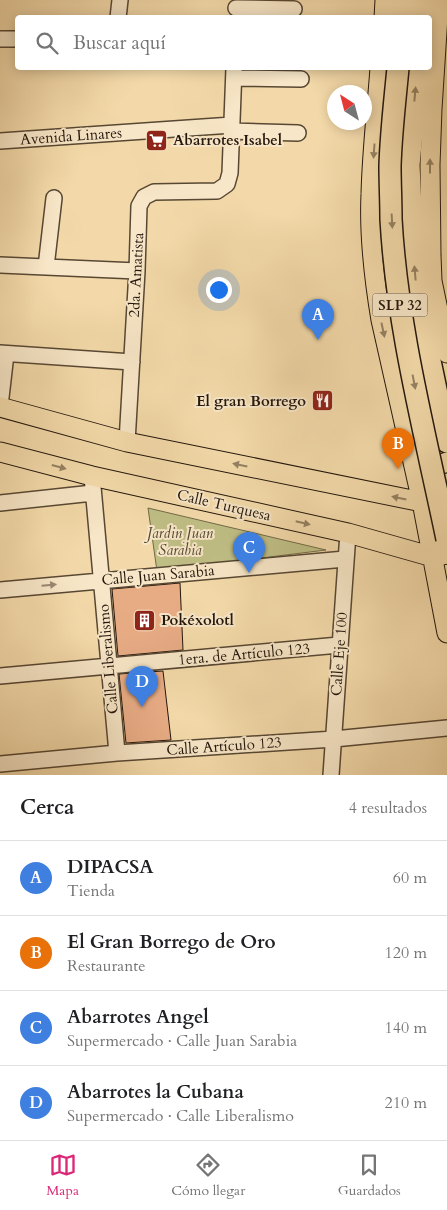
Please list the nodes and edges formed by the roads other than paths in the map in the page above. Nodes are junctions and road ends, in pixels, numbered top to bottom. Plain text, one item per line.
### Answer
1 (120, 0) edge
2 (385, 0) edge
3 (404, 0) edge
4 (424, 0) edge
5 (439, 0) edge
6 (236, 9) edge
7 (294, 9) dead end
8 (118, 15) edge
9 (384, 15) edge
10 (402, 15) edge
11 (422, 15) edge
12 (0, 39) edge
13 (15, 39) edge
14 (380, 70) edge
15 (398, 70) edge
16 (418, 70) edge
17 (234, 73) edge
18 (300, 79) dead end
19 (231, 128) junction
20 (298, 133) dead end
21 (0, 141) edge
22 (54, 198) dead end
23 (0, 265) edge
24 (46, 267) junction
25 (137, 271) junction
26 (3, 353) edge
27 (447, 353) edge
28 (132, 362) junction
29 (0, 407) edge
30 (127, 442) junction
31 (447, 442) edge
32 (409, 446) junction
33 (0, 452) edge
34 (447, 462) edge
35 (92, 484) junction
36 (447, 498) edge
37 (422, 502) junction
38 (0, 503) edge
39 (348, 533) junction
40 (447, 539) edge
41 (440, 555) edge
42 (345, 559) junction
43 (101, 580) junction
44 (0, 590) edge
45 (446, 619) edge
46 (339, 645) junction
47 (109, 666) junction
48 (0, 676) edge
49 (447, 728) edge
50 (334, 739) junction
51 (117, 753) junction
52 (0, 764) edge
53 (30, 768) edge
54 (331, 775) edge

1 - 8 street
2 - 9 main road
3 - 10 highway
4 - 11 highway
27 -> 5 main road, SLP 32
6 - 7 street
12 - 13 street
14 -> 32 main road, SLP 32
15 -> 40 highway, SLP 32, bridge
31 -> 16 highway, SLP 32
17 - 18 street
17 - 19 street
19 - 20 street, Avenida Linares
19 - 21 street, Avenida Linares
19 - 25 street, 2da. Amatista
22 - 24 street
23 - 24 street
24 - 25 street
25 - 28 street, 2da. Amatista
26 - 28 street
26 - 29 street
28 - 30 street, 2da. Amatista
29 - 30 main road
37 -> 30 main road
32 - 34 main road
32 - 37 main road, SLP 32
33 -> 35 main road, Calle Turquesa
35 - 38 street
35 -> 39 main road, Calle Turquesa
35 - 43 street, Calle Liberalismo
36 - 37 main road
37 - 41 main road, SLP 32
39 - 41 main road, Calle Turquesa
39 - 42 street, Calle Eje 100
41 - 45 main road, SLP 32
42 - 43 street, Calle Juan Sarabia
42 - 46 street, Calle Eje 100
44 -> 43 street, Calle Juan Sarabia
43 - 47 street, Calle Liberalismo
46 - 47 street, 1era. de Artículo 123
46 - 50 street, Calle Eje 100
47 - 48 street, 1era. de Artículo 123
47 - 51 street, Calle Liberalismo
49 - 50 street, Calle Artículo 123
50 - 51 street, Calle Artículo 123
50 - 54 street, Calle Eje 100
51 - 53 street, Calle Artículo 123
52 - 53 street, Calle Artículo 123

